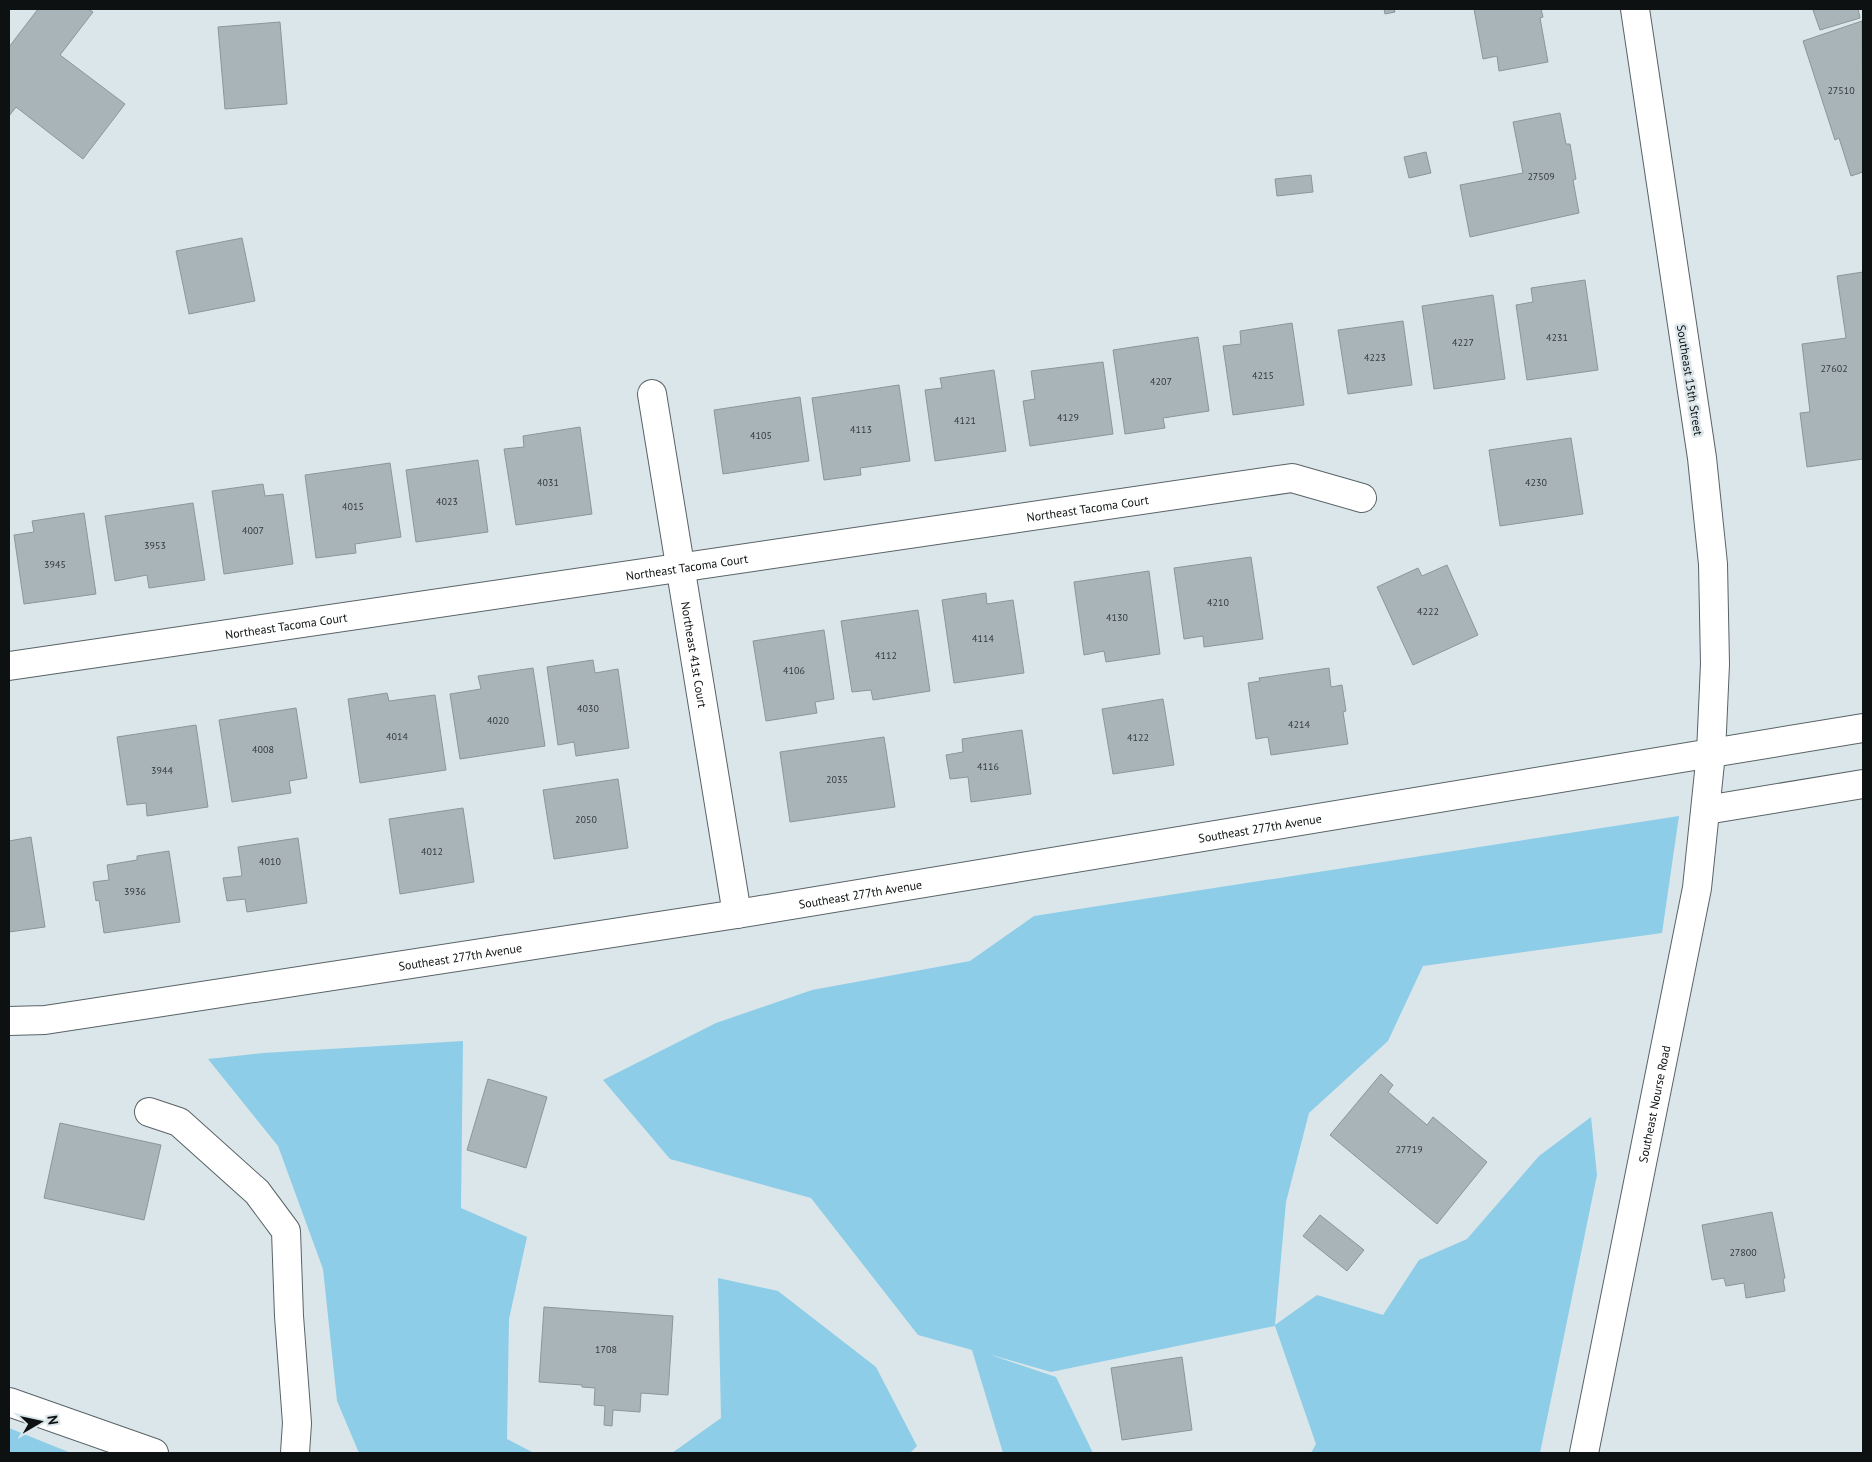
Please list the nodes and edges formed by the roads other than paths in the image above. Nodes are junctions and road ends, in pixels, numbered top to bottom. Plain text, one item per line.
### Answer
1 (1635, 9) edge
2 (652, 394) dead end
3 (1362, 498) dead end
4 (681, 568) junction
5 (9, 666) edge
6 (1863, 728) edge
7 (1711, 753) junction
8 (1863, 784) edge
9 (1706, 810) junction
10 (737, 914) junction
11 (9, 1021) edge
12 (149, 1112) dead end
13 (9, 1402) edge
14 (154, 1453) edge
15 (295, 1453) edge
16 (1584, 1453) edge

1 - 7 street, Southeast 15th Street
2 - 4 street, Northeast 41st Court
3 - 4 street, Northeast Tacoma Court
4 - 5 street, Northeast Tacoma Court
4 - 10 street, Northeast 41st Court
6 - 7 street, Southeast 277th Avenue
7 - 9 street, Southeast Nourse Road
7 - 10 street, Southeast 277th Avenue
8 - 9 street
9 - 16 street, Southeast Nourse Road
10 - 11 street, Southeast 277th Avenue
12 - 15 street
13 - 14 street

